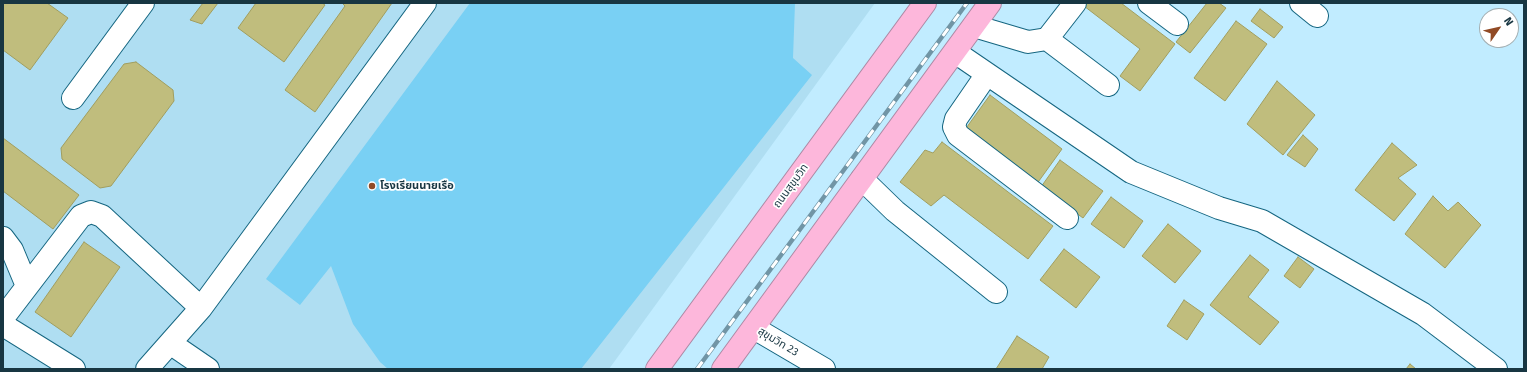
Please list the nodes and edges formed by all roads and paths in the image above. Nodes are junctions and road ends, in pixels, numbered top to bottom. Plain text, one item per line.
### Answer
1 (143, 3) edge
2 (425, 3) edge
3 (925, 3) edge
4 (990, 3) edge
5 (1075, 3) edge
6 (1149, 3) edge
7 (1177, 24) dead end
8 (974, 26) junction
9 (1047, 39) junction
10 (955, 52) junction
11 (987, 74) junction
12 (1108, 85) dead end
13 (73, 98) dead end
14 (862, 179) junction
15 (1067, 218) dead end
16 (3, 238) edge
17 (27, 286) junction
18 (996, 292) dead end
19 (201, 308) junction
20 (3, 318) edge
21 (3, 325) edge
22 (754, 328) junction
23 (170, 343) junction
24 (74, 369) edge
25 (147, 369) edge
26 (208, 369) edge
27 (657, 369) edge
28 (723, 369) edge
29 (824, 369) edge
30 (1496, 369) edge

1 - 13 street
2 - 19 street
3 - 27 highway, ถนนสุขุมวิท
4 - 8 highway
5 - 9 street
6 - 7 street
8 - 9 street
8 - 10 highway
9 - 12 street
10 - 11 street
10 - 14 highway
11 - 15 street
11 - 30 street
14 - 18 street
14 - 22 highway
16 - 17 street
17 - 19 street
17 - 20 street
19 - 23 street
21 - 24 street
22 - 28 highway
22 - 29 street, สุขุมวิท 23
23 - 25 street
23 - 26 street

